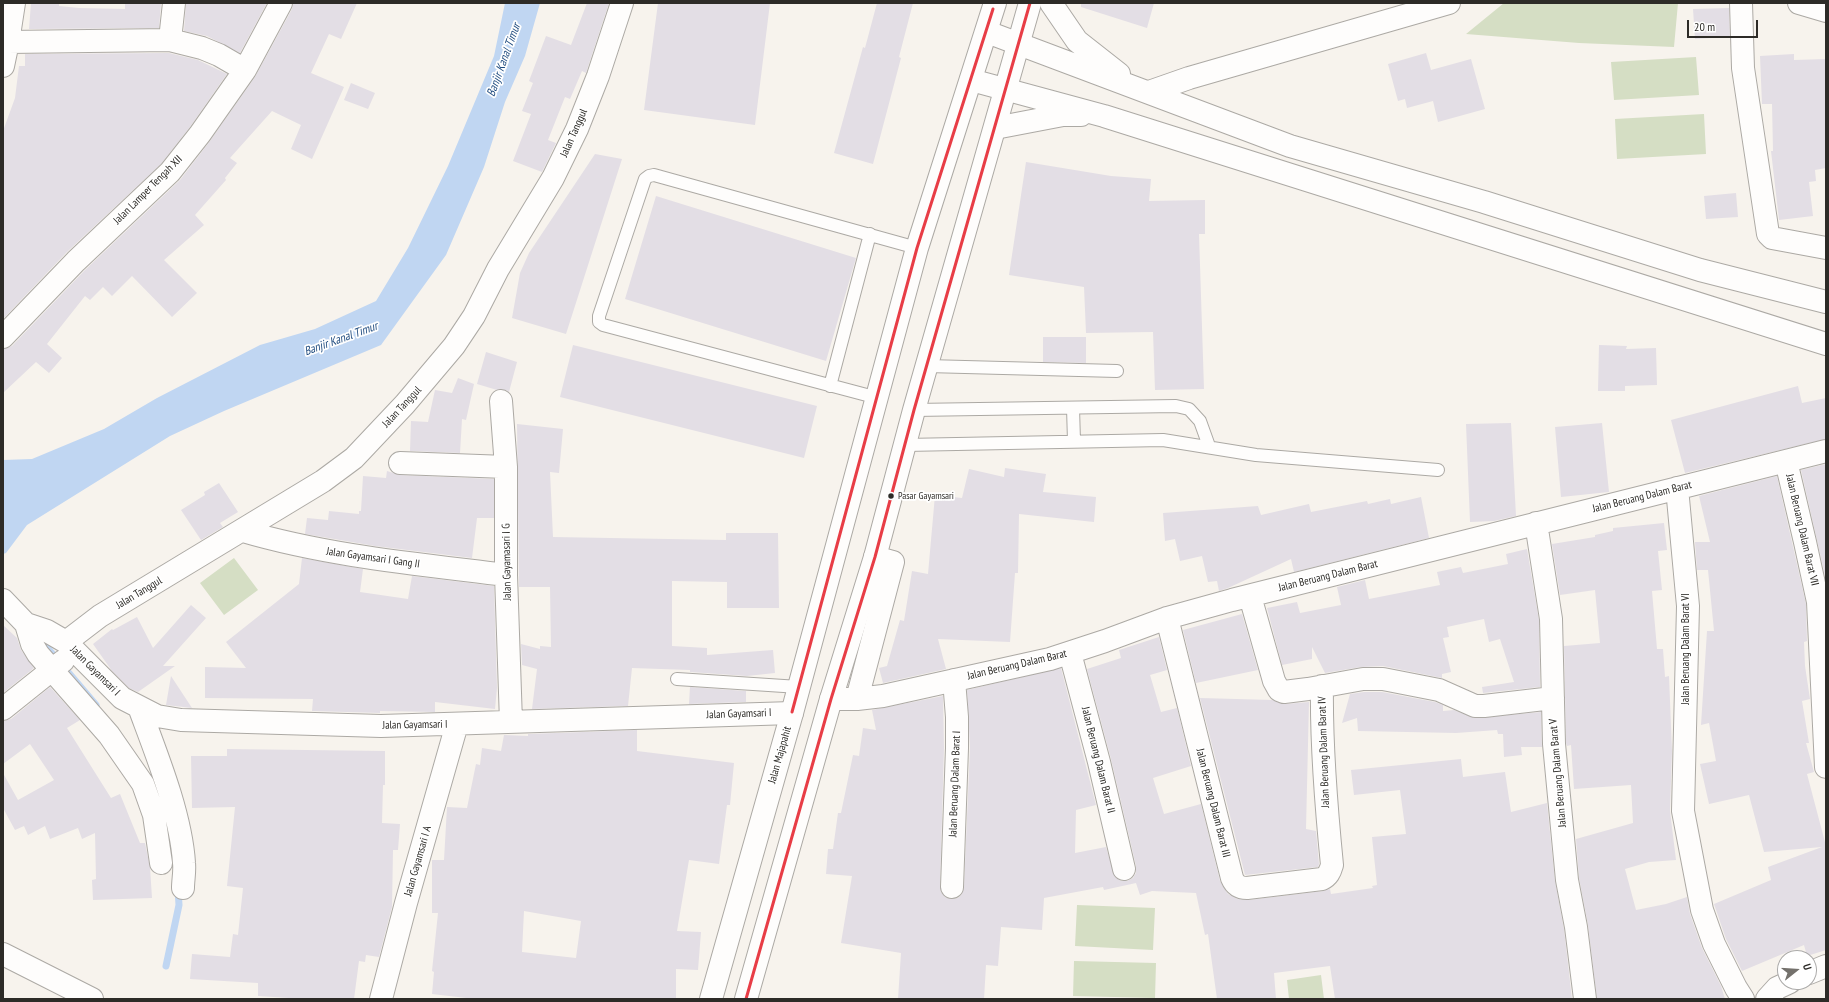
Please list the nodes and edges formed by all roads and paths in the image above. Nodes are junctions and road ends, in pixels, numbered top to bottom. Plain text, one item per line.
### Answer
1 (14, 3) edge
2 (174, 3) edge
3 (281, 3) edge
4 (622, 3) edge
5 (995, 3) edge
6 (1030, 3) edge
7 (1051, 3) edge
8 (1449, 3) edge
9 (1741, 3) edge
10 (1799, 3) edge
11 (1826, 11) edge
12 (987, 32) junction
13 (170, 40) junction
14 (8, 42) junction
15 (1019, 43) junction
16 (3, 66) edge
17 (245, 70) junction
18 (971, 80) junction
19 (1006, 89) junction
20 (1142, 90) junction
21 (1104, 116) junction
22 (995, 128) junction
23 (870, 234) junction
24 (917, 248) junction
25 (1826, 248) edge
26 (1826, 302) edge
27 (3, 337) edge
28 (1826, 344) edge
29 (927, 366) junction
30 (1118, 371) dead end
31 (830, 386) junction
32 (878, 398) junction
33 (501, 401) dead end
34 (1073, 408) junction
35 (914, 410) junction
36 (1074, 441) junction
37 (905, 445) junction
38 (1209, 446) junction
39 (1826, 451) edge
40 (1786, 461) junction
41 (400, 463) dead end
42 (506, 467) junction
43 (1438, 470) dead end
44 (1677, 488) junction
45 (1536, 523) junction
46 (242, 531) junction
47 (875, 557) junction
48 (506, 575) junction
49 (1250, 596) junction
50 (1822, 602) edge
51 (15, 613) edge
52 (1167, 618) junction
53 (1070, 653) junction
54 (64, 657) junction
55 (678, 679) dead end
56 (954, 680) junction
57 (1322, 686) junction
58 (799, 687) junction
59 (1553, 698) junction
60 (857, 699) junction
61 (831, 700) junction
62 (139, 707) junction
63 (3, 709) edge
64 (792, 712) junction
65 (511, 722) junction
66 (457, 724) junction
67 (1826, 767) edge
68 (161, 863) dead end
69 (1332, 865) joint
70 (1124, 868) dead end
71 (952, 887) dead end
72 (183, 888) dead end
73 (3, 954) edge
74 (1777, 988) edge
75 (92, 999) edge
76 (381, 999) edge
77 (711, 999) edge
78 (746, 999) edge
79 (1585, 999) edge
80 (1743, 999) edge
81 (1767, 999) edge

1 - 14 main road
2 - 13 main road
3 - 17 main road, Jalan Lamper Tengah XII
4 - 46 main road, Jalan Tanggul
5 - 12 main road, Jalan Majapahit
6 - 15 main road
7 - 20 main road
8 - 20 main road
9 - 25 main road
10 - 11 main road
12 - 15 main road
12 - 18 main road, Jalan Majapahit
13 - 14 main road
13 - 17 main road
14 - 16 main road
15 - 19 main road
15 - 20 main road
17 - 27 main road, Jalan Lamper Tengah XII
18 - 19 main road
18 - 24 main road, Jalan Majapahit
19 - 21 main road
19 - 22 main road
20 - 26 main road
21 - 22 main road
21 - 28 main road
22 - 29 main road
23 - 24 lane
23 - 31 lane
23 - 31 lane
24 - 32 main road, Jalan Majapahit
29 - 30 lane
29 - 35 main road
31 - 32 lane
32 - 58 main road, Jalan Majapahit
33 - 42 main road, Jalan Gayamasari I G
34 - 35 lane
34 - 36 lane
34 - 38 lane
35 - 37 main road
36 - 37 lane
36 - 38 lane
37 - 47 main road
38 - 43 lane
39 - 40 main road, Jalan Beruang Dalam Barat
40 - 44 main road, Jalan Beruang Dalam Barat
40 - 50 main road, Jalan Beruang Dalam Barat VII
41 - 42 main road
42 - 48 main road, Jalan Gayamasari I G
44 - 45 main road, Jalan Beruang Dalam Barat
44 - 80 main road, Jalan Beruang Dalam Barat VI
45 - 49 main road, Jalan Beruang Dalam Barat
45 - 59 main road, Jalan Beruang Dalam Barat V
46 - 48 main road, Jalan Gayamsari I Gang II
46 - 54 main road, Jalan Tanggul
47 - 60 main road
47 - 61 main road
48 - 65 main road, Jalan Gayamasari I G
49 - 52 main road, Jalan Beruang Dalam Barat
49 - 57 main road, Jalan Beruang Dalam Barat IV
50 - 67 main road, Jalan Beruang Dalam Barat VII
51 - 54 main road
51 - 54 main road
52 - 53 main road, Jalan Beruang Dalam Barat
52 - 69 main road, Jalan Beruang Dalam Barat III
53 - 56 main road, Jalan Beruang Dalam Barat
53 - 70 main road, Jalan Beruang Dalam Barat II
54 - 62 main road, Jalan Gayamsari I
54 - 63 main road, Jalan Tanggul
54 - 68 main road
55 - 58 lane
56 - 60 main road, Jalan Beruang Dalam Barat
56 - 71 main road, Jalan Beruang Dalam Barat I
57 - 59 main road
57 - 69 main road, Jalan Beruang Dalam Barat IV
58 - 64 main road, Jalan Majapahit
59 - 79 main road, Jalan Beruang Dalam Barat V
60 - 61 main road, Jalan Beruang Dalam Barat
61 - 78 main road
62 - 66 main road, Jalan Gayamsari I
62 - 72 main road
64 - 65 main road, Jalan Gayamsari I
64 - 77 main road, Jalan Majapahit
65 - 66 main road, Jalan Gayamsari I
66 - 76 main road, Jalan Gayamsari I A
73 - 75 main road
74 - 81 main road

